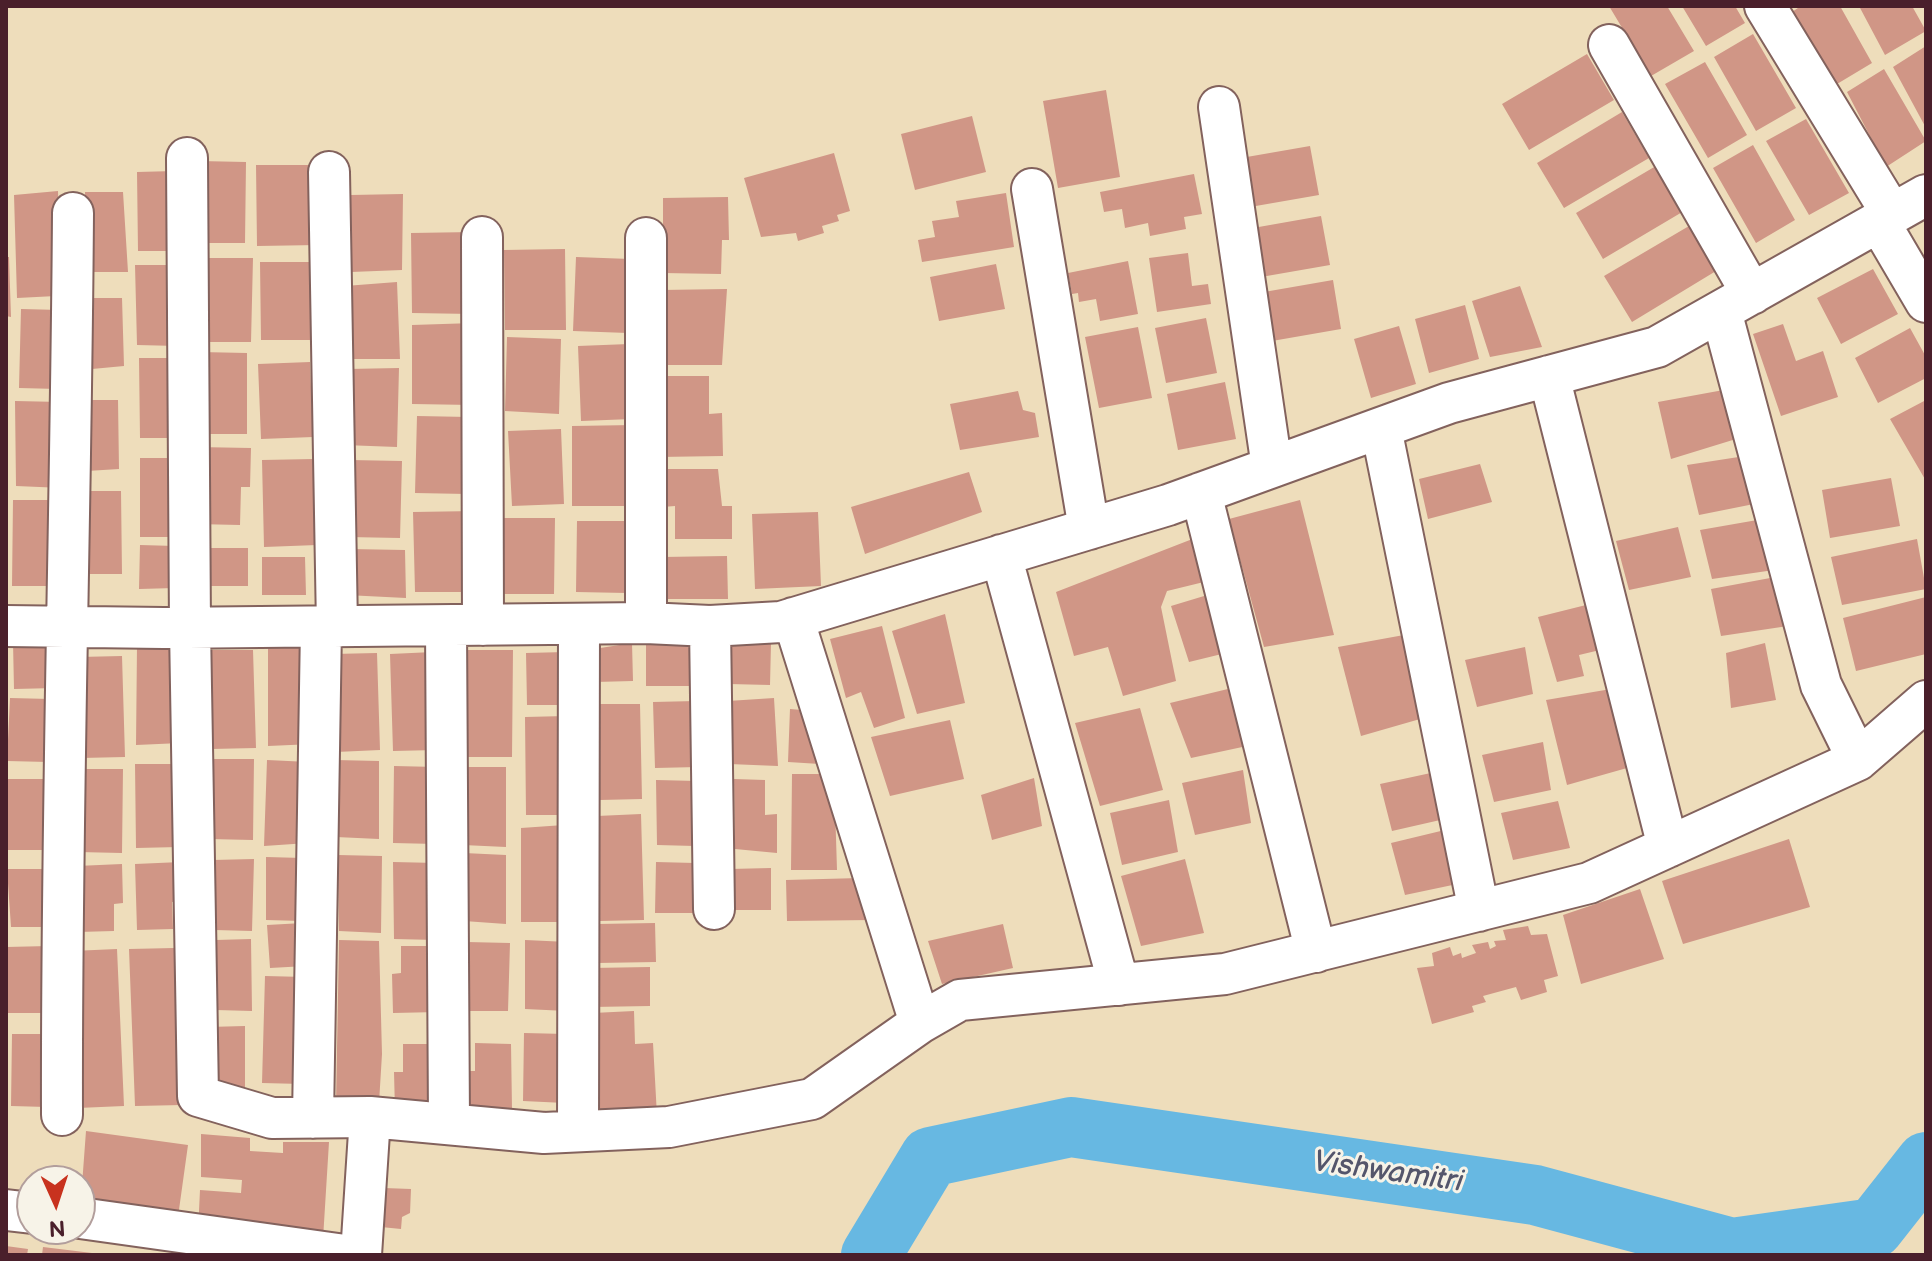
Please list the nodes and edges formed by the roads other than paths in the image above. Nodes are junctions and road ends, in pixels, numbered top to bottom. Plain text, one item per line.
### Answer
1 (1765, 6) edge
2 (1609, 45) dead end
3 (1219, 107) dead end
4 (187, 158) dead end
5 (329, 172) dead end
6 (1032, 189) dead end
7 (1899, 210) edge
8 (73, 213) dead end
9 (482, 237) dead end
10 (646, 238) dead end
11 (1736, 302) junction
12 (1926, 302) edge
13 (1549, 376) junction
14 (1381, 428) junction
15 (1272, 467) junction
16 (1201, 493) junction
17 (1089, 529) junction
18 (1001, 555) junction
19 (793, 618) junction
20 (646, 623) junction
21 (579, 624) junction
22 (465, 625) junction
23 (6, 626) edge
24 (710, 626) junction
25 (70, 627) junction
26 (329, 627) junction
27 (190, 628) junction
28 (1926, 701) edge
29 (1858, 760) junction
30 (1668, 847) junction
31 (714, 909) dead end
32 (1479, 911) junction
33 (1316, 952) junction
34 (1119, 985) junction
35 (920, 1023) junction
36 (62, 1115) dead end
37 (370, 1117) junction
38 (313, 1118) junction
39 (449, 1122) junction
40 (578, 1131) junction
41 (96, 1220) edge
42 (345, 1255) edge
43 (361, 1255) edge

1 - 7 street
2 - 11 street
3 - 15 street
4 - 27 street
5 - 26 street
6 - 17 street
7 - 11 street
7 - 12 street
8 - 25 street
9 - 22 street
10 - 20 street
11 - 13 street
11 - 29 street
13 - 14 street
13 - 30 street
14 - 15 street
14 - 32 street
15 - 16 street
16 - 17 street
16 - 33 street
17 - 18 street
18 - 19 street
18 - 34 street
19 - 24 street
19 - 35 street
20 - 21 street
20 - 24 street
21 - 22 street
21 - 40 street
22 - 26 street
22 - 39 street
23 - 25 street
24 - 31 street
25 - 27 street
25 - 36 street
26 - 27 street
26 - 38 street
27 - 38 street
28 - 29 street
29 - 30 street
30 - 32 street
32 - 33 street
33 - 34 street
34 - 35 street
35 - 40 street
37 - 38 street
37 - 39 street
37 - 43 street
39 - 40 street
41 - 42 street

